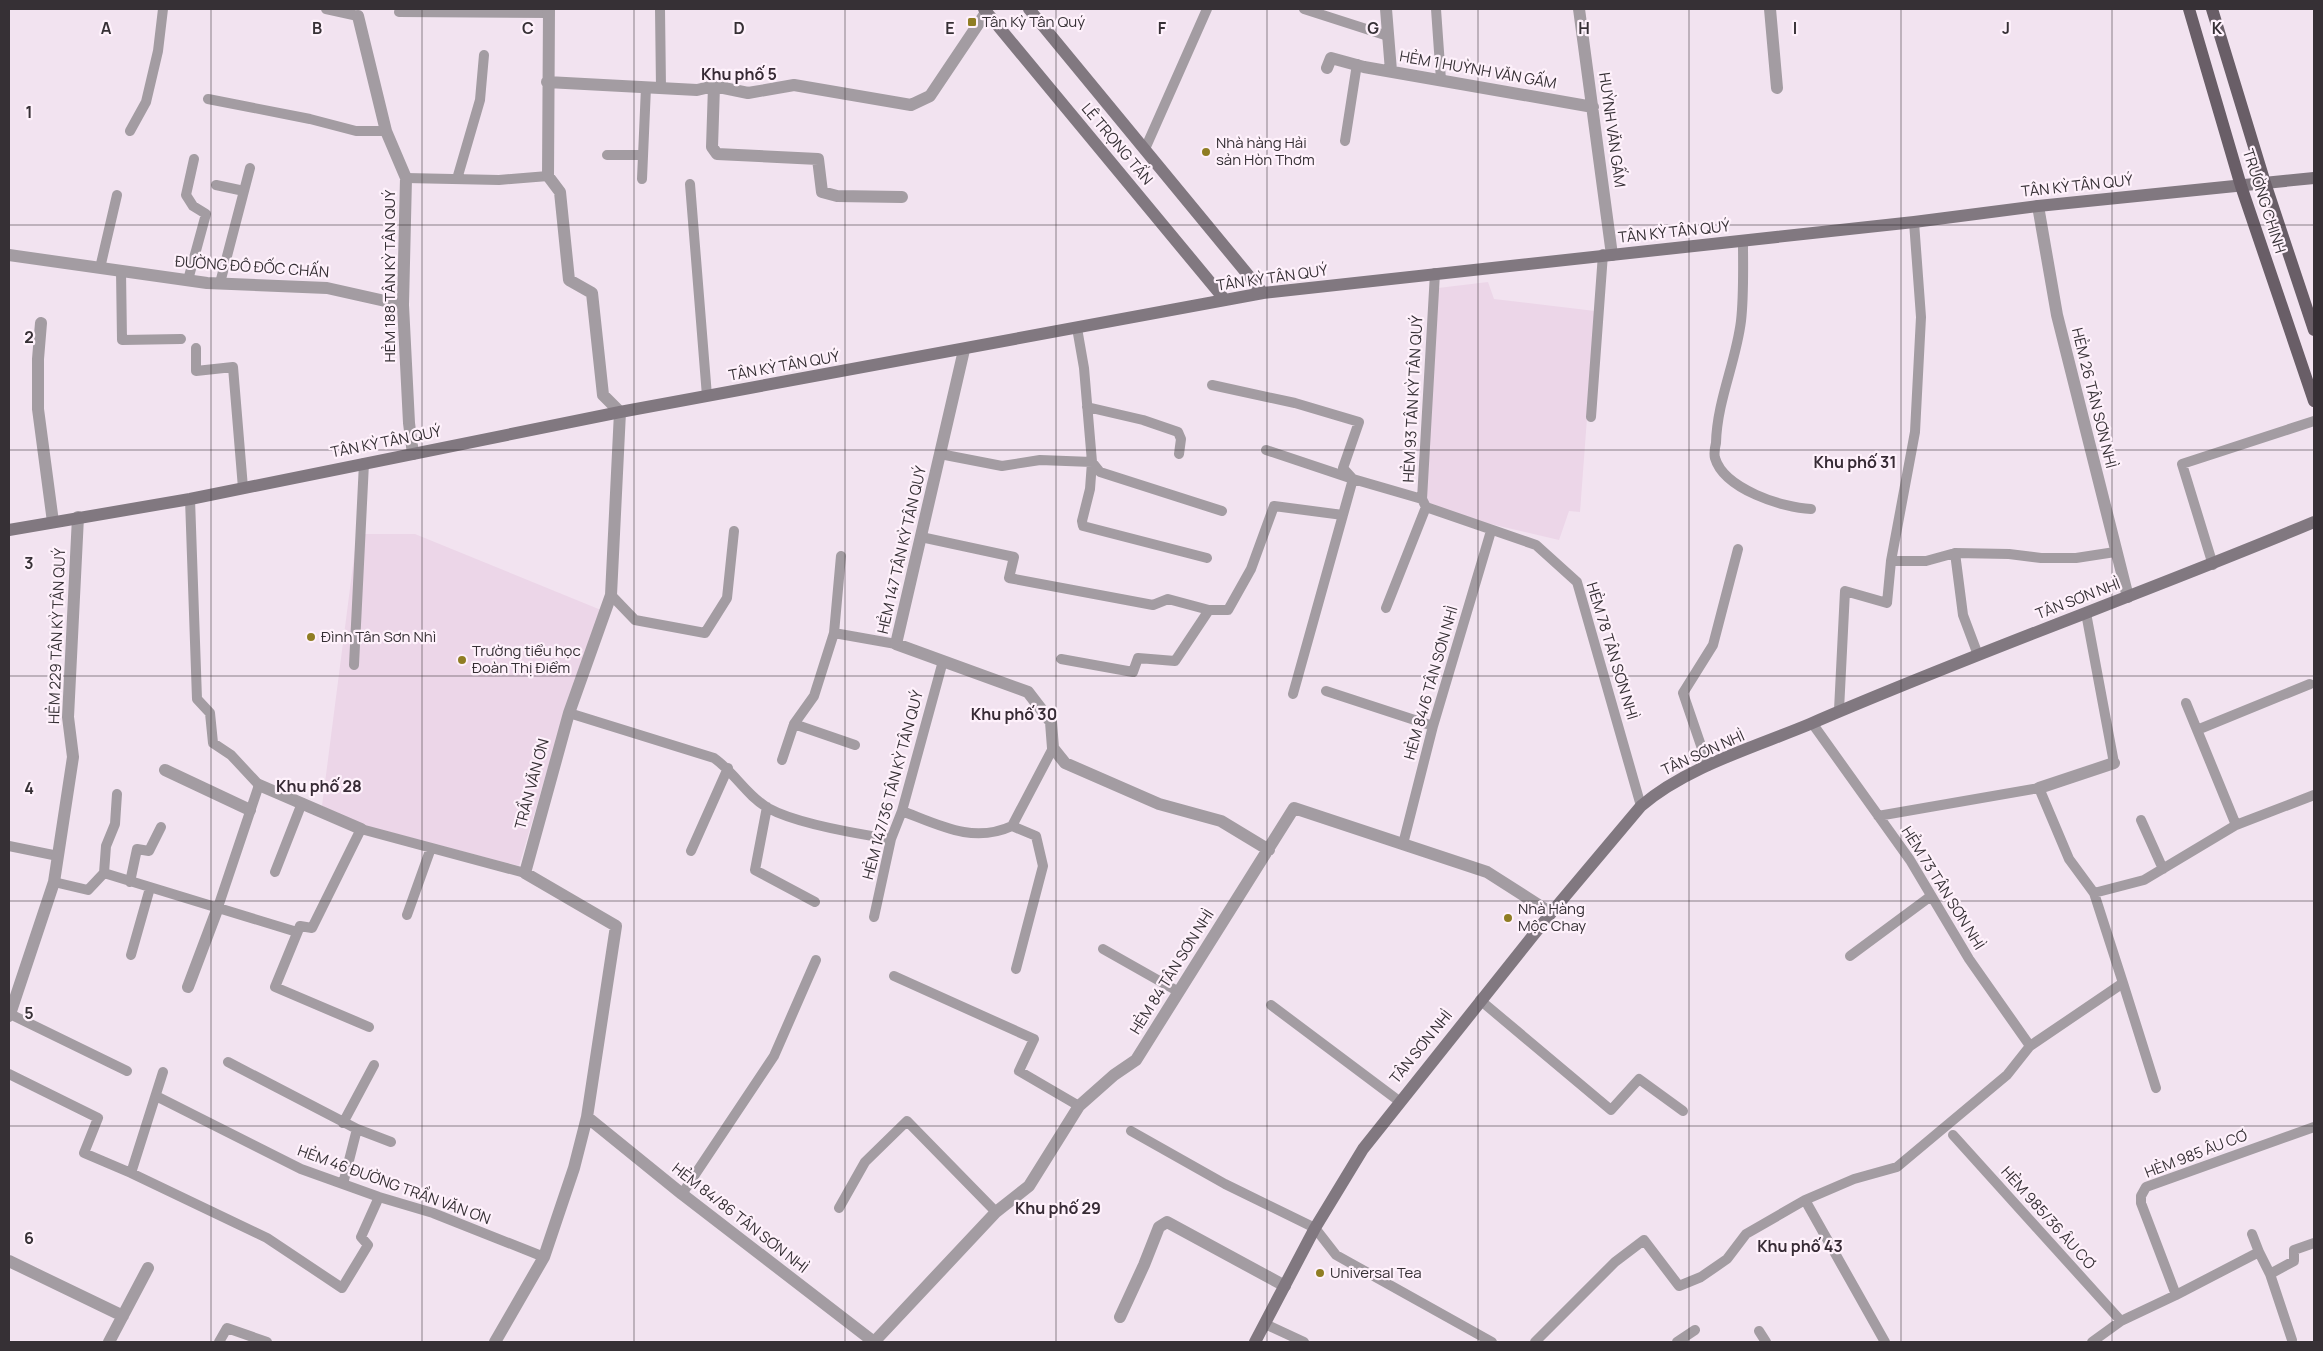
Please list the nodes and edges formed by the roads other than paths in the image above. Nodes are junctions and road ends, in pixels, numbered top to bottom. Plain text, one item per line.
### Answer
1 (163, 9) edge
2 (328, 9) edge
3 (660, 9) edge
4 (1029, 9) edge
5 (1207, 9) edge
6 (1304, 9) edge
7 (1386, 9) edge
8 (1436, 9) edge
9 (1579, 9) edge
10 (1770, 9) edge
11 (2189, 9) edge
12 (2212, 9) edge
13 (985, 10) edge
14 (549, 11) edge
15 (399, 12) dead end
16 (1320, 12) edge
17 (358, 16) joint
18 (1388, 36) junction
19 (484, 55) dead end
20 (1357, 64) junction
21 (1327, 68) dead end
22 (1391, 71) junction
23 (1441, 80) junction
24 (548, 82) junction
25 (714, 86) junction
26 (646, 87) junction
27 (661, 88) junction
28 (1777, 88) dead end
29 (208, 100) dead end
30 (1593, 107) junction
31 (130, 131) dead end
32 (386, 131) junction
33 (1345, 141) dead end
34 (1145, 149) junction
35 (607, 155) dead end
36 (642, 155) junction
37 (194, 159) dead end
38 (250, 168) dead end
39 (548, 176) junction
40 (406, 178) junction
41 (2314, 178) edge
42 (457, 179) junction
43 (642, 179) dead end
44 (2265, 183) junction
45 (690, 184) dead end
46 (216, 185) dead end
47 (2241, 186) junction
48 (244, 191) junction
49 (118, 195) dead end
50 (902, 198) dead end
51 (2038, 206) junction
52 (1914, 222) junction
53 (1743, 241) junction
54 (9, 255) edge
55 (1607, 255) junction
56 (100, 268) junction
57 (121, 271) junction
58 (1435, 273) junction
59 (188, 280) junction
60 (220, 283) junction
61 (1263, 294) junction
62 (1225, 300) junction
63 (403, 305) junction
64 (41, 323) dead end
65 (1077, 328) junction
66 (2314, 330) edge
67 (181, 339) dead end
68 (196, 348) dead end
69 (964, 350) junction
70 (1212, 385) dead end
71 (707, 396) junction
72 (2314, 401) edge
73 (1087, 407) junction
74 (620, 412) junction
75 (1591, 417) dead end
76 (2314, 422) edge
77 (1266, 450) dead end
78 (413, 454) junction
79 (940, 454) junction
80 (1179, 454) dead end
81 (1092, 462) junction
82 (364, 463) junction
83 (1354, 479) junction
84 (243, 488) junction
85 (190, 499) junction
86 (1424, 503) junction
87 (1811, 509) dead end
88 (1222, 511) dead end
89 (1343, 515) junction
90 (78, 517) junction
91 (53, 522) junction
92 (2314, 522) edge
93 (9, 530) edge
94 (734, 531) dead end
95 (1491, 531) junction
96 (921, 537) junction
97 (1738, 549) dead end
98 (2116, 552) junction
99 (1956, 553) junction
100 (841, 556) dead end
101 (1206, 558) dead end
102 (1891, 562) junction
103 (2213, 564) junction
104 (611, 595) junction
105 (2128, 597) junction
106 (1386, 608) dead end
107 (1208, 610) junction
108 (2086, 613) junction
109 (834, 633) junction
110 (896, 644) junction
111 (1978, 656) junction
112 (1061, 659) dead end
113 (943, 661) junction
114 (354, 665) dead end
115 (2310, 684) dead end
116 (1326, 691) dead end
117 (1293, 694) dead end
118 (2186, 703) dead end
119 (1840, 710) junction
120 (569, 713) junction
121 (1812, 723) junction
122 (794, 724) junction
123 (1433, 726) junction
124 (2197, 730) junction
125 (855, 745) dead end
126 (1053, 748) junction
127 (782, 760) dead end
128 (2114, 763) joint
129 (1708, 766) junction
130 (728, 768) junction
131 (165, 770) dead end
132 (259, 785) junction
133 (2039, 788) junction
134 (117, 794) dead end
135 (2314, 795) edge
136 (302, 803) junction
137 (1641, 806) junction
138 (768, 808) junction
139 (250, 810) junction
140 (902, 811) junction
141 (1878, 816) junction
142 (2141, 820) dead end
143 (2236, 825) junction
144 (1012, 826) junction
145 (161, 827) dead end
146 (361, 829) junction
147 (891, 839) junction
148 (1403, 844) junction
149 (9, 846) edge
150 (431, 848) junction
151 (1269, 850) junction
152 (691, 851) dead end
153 (58, 856) junction
154 (2163, 868) junction
155 (275, 872) dead end
156 (104, 873) junction
157 (525, 873) junction
158 (54, 882) junction
159 (130, 882) junction
160 (150, 888) junction
161 (2094, 893) junction
162 (1931, 896) junction
163 (816, 902) dead end
164 (217, 910) junction
165 (1551, 913) junction
166 (407, 915) dead end
167 (874, 917) dead end
168 (297, 932) junction
169 (1103, 949) dead end
170 (131, 955) dead end
171 (1850, 956) dead end
172 (816, 960) dead end
173 (1016, 969) dead end
174 (894, 976) dead end
175 (2122, 982) junction
176 (188, 987) dead end
177 (1179, 992) junction
178 (1480, 1000) junction
179 (1271, 1004) dead end
180 (10, 1016) edge
181 (369, 1027) dead end
182 (2030, 1046) junction
183 (228, 1062) dead end
184 (374, 1065) dead end
185 (127, 1071) dead end
186 (163, 1072) dead end
187 (9, 1074) edge
188 (2156, 1088) dead end
189 (156, 1096) junction
190 (1399, 1101) junction
191 (1079, 1106) junction
192 (1684, 1111) dead end
193 (587, 1117) junction
194 (343, 1123) junction
195 (2314, 1126) edge
196 (357, 1129) junction
197 (1131, 1131) dead end
198 (1954, 1135) dead end
199 (392, 1142) dead end
200 (130, 1173) junction
201 (342, 1184) junction
202 (682, 1194) junction
203 (379, 1197) junction
204 (1805, 1200) junction
205 (839, 1208) dead end
206 (996, 1212) junction
207 (1315, 1228) junction
208 (2252, 1234) dead end
209 (2314, 1243) edge
210 (2259, 1252) junction
211 (544, 1257) junction
212 (9, 1262) edge
213 (148, 1268) dead end
214 (2270, 1274) junction
215 (1285, 1286) junction
216 (2176, 1295) junction
217 (123, 1316) junction
218 (1120, 1317) dead end
219 (2121, 1321) junction
220 (1264, 1324) junction
221 (1695, 1330) dead end
222 (1759, 1331) dead end
223 (2292, 1340) dead end
224 (1538, 1341) edge
225 (109, 1342) edge
226 (219, 1342) edge
227 (267, 1342) edge
228 (496, 1342) edge
229 (874, 1342) edge
230 (1255, 1342) edge
231 (1304, 1342) edge
232 (1492, 1342) edge
233 (1677, 1342) edge
234 (1766, 1342) edge
235 (1885, 1342) edge
236 (2092, 1342) edge

1 - 31 lane
2 - 17 lane
3 - 27 lane
4 - 34 main road, LÊ TRỌNG TẤN
5 - 34 lane
6 - 16 lane
7 - 18 street
8 - 23 lane
9 - 30 street, HUỲNH VĂN GẤM
10 - 28 street
11 - 47 main road, TRƯỜNG CHINH
12 - 44 main road, TRƯỜNG CHINH
13 - 25 street
13 - 62 main road, LÊ TRỌNG TẤN
14 - 15 lane
14 - 24 street
16 - 18 lane
17 - 32 street, HẺM 188 TÂN KỲ TÂN QUÝ
18 - 22 street
19 - 42 lane
20 - 21 street, HẺM 1 HUỲNH VĂN GẤM
20 - 22 street, HẺM 1 HUỲNH VĂN GẤM
20 - 33 lane
22 - 23 street, HẺM 1 HUỲNH VĂN GẤM
23 - 30 street, HẺM 1 HUỲNH VĂN GẤM
24 - 26 street
24 - 39 street
25 - 27 street
25 - 50 street
26 - 27 street
26 - 36 lane
29 - 32 lane
30 - 55 street, HUỲNH VĂN GẤM
32 - 40 street, HẺM 188 TÂN KỲ TÂN QUÝ
34 - 61 main road, LÊ TRỌNG TẤN
35 - 36 lane
36 - 43 lane
37 - 59 lane
38 - 48 lane
39 - 42 lane
39 - 74 street
40 - 42 lane
40 - 63 street, HẺM 188 TÂN KỲ TÂN QUÝ
41 - 44 main road, TÂN KỲ TÂN QUÝ
44 - 47 main road, TÂN KỲ TÂN QUÝ
44 - 66 main road, TRƯỜNG CHINH
45 - 71 lane
46 - 48 lane
47 - 51 main road, TÂN KỲ TÂN QUÝ
47 - 72 main road, TRƯỜNG CHINH
48 - 60 lane
49 - 56 lane
51 - 52 main road, TÂN KỲ TÂN QUÝ
51 - 98 street, HẺM 26 TÂN SƠN NHÌ
52 - 53 main road, TÂN KỲ TÂN QUÝ
52 - 102 lane
53 - 55 main road, TÂN KỲ TÂN QUÝ
53 - 87 lane
54 - 56 street, ĐƯỜNG ĐÔ ĐỐC CHẤN
55 - 58 main road, TÂN KỲ TÂN QUÝ
55 - 75 lane
56 - 57 street, ĐƯỜNG ĐÔ ĐỐC CHẤN
57 - 59 street, ĐƯỜNG ĐÔ ĐỐC CHẤN
57 - 67 lane
58 - 61 main road, TÂN KỲ TÂN QUÝ
58 - 86 lane, HẺM 93 TÂN KỲ TÂN QUÝ
59 - 60 street, ĐƯỜNG ĐÔ ĐỐC CHẤN
60 - 63 street, ĐƯỜNG ĐÔ ĐỐC CHẤN
61 - 62 main road, TÂN KỲ TÂN QUÝ
62 - 65 main road, TÂN KỲ TÂN QUÝ
63 - 78 street, HẺM 188 TÂN KỲ TÂN QUÝ
64 - 91 street
65 - 69 main road, TÂN KỲ TÂN QUÝ
65 - 73 lane
68 - 84 lane
69 - 71 main road, TÂN KỲ TÂN QUÝ
69 - 79 street, HẺM 147 TÂN KỲ TÂN QUÝ
70 - 83 lane
71 - 74 main road, TÂN KỲ TÂN QUÝ
73 - 80 lane
73 - 81 lane
74 - 78 main road, TÂN KỲ TÂN QUÝ
74 - 104 street, TRẦN VĂN ƠN
76 - 103 lane
77 - 83 lane, HẺM 78 TÂN SƠN NHÌ
78 - 82 main road, TÂN KỲ TÂN QUÝ
79 - 81 lane
79 - 96 street, HẺM 147 TÂN KỲ TÂN QUÝ
81 - 88 lane
81 - 101 lane
82 - 84 main road, TÂN KỲ TÂN QUÝ
82 - 114 lane
83 - 86 lane, HẺM 78 TÂN SƠN NHÌ
83 - 89 lane
84 - 85 main road, TÂN KỲ TÂN QUÝ
85 - 90 main road, TÂN KỲ TÂN QUÝ
85 - 132 lane
86 - 95 lane, HẺM 78 TÂN SƠN NHÌ
86 - 106 lane, HẺM 93 TÂN KỲ TÂN QUÝ
89 - 107 lane
89 - 117 lane
90 - 91 main road, TÂN KỲ TÂN QUÝ
90 - 153 street, HẺM 229 TÂN KỲ TÂN QUÝ
91 - 93 main road, TÂN KỲ TÂN QUÝ
92 - 103 main road, TÂN SƠN NHÌ
94 - 104 lane
95 - 123 lane, HẺM 84/6 TÂN SƠN NHÌ
95 - 137 lane, HẺM 78 TÂN SƠN NHÌ
96 - 107 lane
96 - 110 street, HẺM 147 TÂN KỲ TÂN QUÝ
97 - 129 lane
98 - 99 lane
98 - 105 street, HẺM 26 TÂN SƠN NHÌ
99 - 102 lane
99 - 111 lane
100 - 109 lane
102 - 119 lane
103 - 105 main road, TÂN SƠN NHÌ
104 - 120 street, TRẦN VĂN ƠN
105 - 108 main road, TÂN SƠN NHÌ
107 - 112 lane
108 - 111 main road, TÂN SƠN NHÌ
108 - 128 lane
109 - 110 lane
109 - 122 lane
110 - 113 street, HẺM 147 TÂN KỲ TÂN QUÝ
111 - 119 main road, TÂN SƠN NHÌ
113 - 126 street, HẺM 147 TÂN KỲ TÂN QUÝ
113 - 140 lane, HẺM 147/36 TÂN KỲ TÂN QUÝ
115 - 124 lane
116 - 123 lane
118 - 124 lane
119 - 121 main road, TÂN SƠN NHÌ
120 - 130 lane
120 - 157 street, TRẦN VĂN ƠN
121 - 129 main road, TÂN SƠN NHÌ
121 - 141 lane, HẺM 73 TÂN SƠN NHÌ
122 - 125 lane
122 - 127 lane
123 - 148 lane, HẺM 84/6 TÂN SƠN NHÌ
124 - 143 lane
126 - 144 lane
126 - 151 street
128 - 133 street
129 - 137 main road, TÂN SƠN NHÌ
130 - 138 lane
130 - 152 lane
131 - 139 street
132 - 136 street
132 - 139 lane
133 - 141 lane
133 - 161 lane
134 - 156 lane
135 - 143 lane
136 - 146 street
136 - 155 lane
137 - 165 main road, TÂN SƠN NHÌ
138 - 147 lane
138 - 163 lane
139 - 164 lane
140 - 144 lane
140 - 147 lane, HẺM 147/36 TÂN KỲ TÂN QUÝ
141 - 162 lane, HẺM 73 TÂN SƠN NHÌ
142 - 154 lane
143 - 154 lane
144 - 173 lane
145 - 159 lane
146 - 150 lane
146 - 168 lane
147 - 167 lane, HẺM 147/36 TÂN KỲ TÂN QUÝ
148 - 151 street, HẺM 84 TÂN SƠN NHÌ
148 - 165 street, HẺM 84 TÂN SƠN NHÌ
149 - 153 lane
150 - 157 lane
150 - 166 lane
151 - 177 street, HẺM 84 TÂN SƠN NHÌ
153 - 158 street, HẺM 229 TÂN KỲ TÂN QUÝ
154 - 161 lane
156 - 158 lane
156 - 159 lane
157 - 193 street
158 - 180 street, HẺM 229 TÂN KỲ TÂN QUÝ
159 - 160 lane
160 - 164 lane
160 - 170 lane
161 - 175 lane
162 - 171 lane
162 - 182 lane, HẺM 73 TÂN SƠN NHÌ
164 - 168 lane
164 - 176 street
165 - 178 main road, TÂN SƠN NHÌ
168 - 181 lane
169 - 177 lane
172 - 202 lane
174 - 191 lane
175 - 182 lane
175 - 188 lane
177 - 191 street, HẺM 84 TÂN SƠN NHÌ
178 - 190 main road, TÂN SƠN NHÌ
178 - 192 lane
179 - 190 lane
180 - 185 lane
182 - 204 lane
183 - 194 lane
184 - 194 lane
186 - 189 lane
187 - 200 lane
189 - 200 lane
189 - 201 lane, HẺM 46 ĐƯỜNG TRẦN VĂN ƠN
190 - 207 main road, TÂN SƠN NHÌ
191 - 206 street, HẺM 84 TÂN SƠN NHÌ
193 - 202 street, HẺM 84/86 TÂN SƠN NHÌ
193 - 211 street
194 - 196 lane
195 - 216 lane, HẺM 985 ÂU CƠ
196 - 199 lane
196 - 201 lane
197 - 207 lane
198 - 219 lane, HẺM 985/36 ÂU CƠ
200 - 203 lane
201 - 203 lane, HẺM 46 ĐƯỜNG TRẦN VĂN ƠN
202 - 229 street, HẺM 84/86 TÂN SƠN NHÌ
203 - 211 lane, HẺM 46 ĐƯỜNG TRẦN VĂN ƠN
204 - 224 lane
204 - 235 lane
205 - 206 lane
206 - 229 street, HẺM 84 TÂN SƠN NHÌ
207 - 215 main road, TÂN SƠN NHÌ
207 - 232 lane
208 - 210 lane
209 - 214 lane
210 - 214 lane
210 - 216 lane
211 - 228 street
212 - 217 street
213 - 217 street
214 - 223 lane
215 - 218 street
215 - 220 main road, TÂN SƠN NHÌ
216 - 219 lane
217 - 225 street
219 - 236 lane
220 - 230 main road, TÂN SƠN NHÌ
220 - 231 lane
221 - 233 lane
222 - 234 lane
226 - 227 lane

